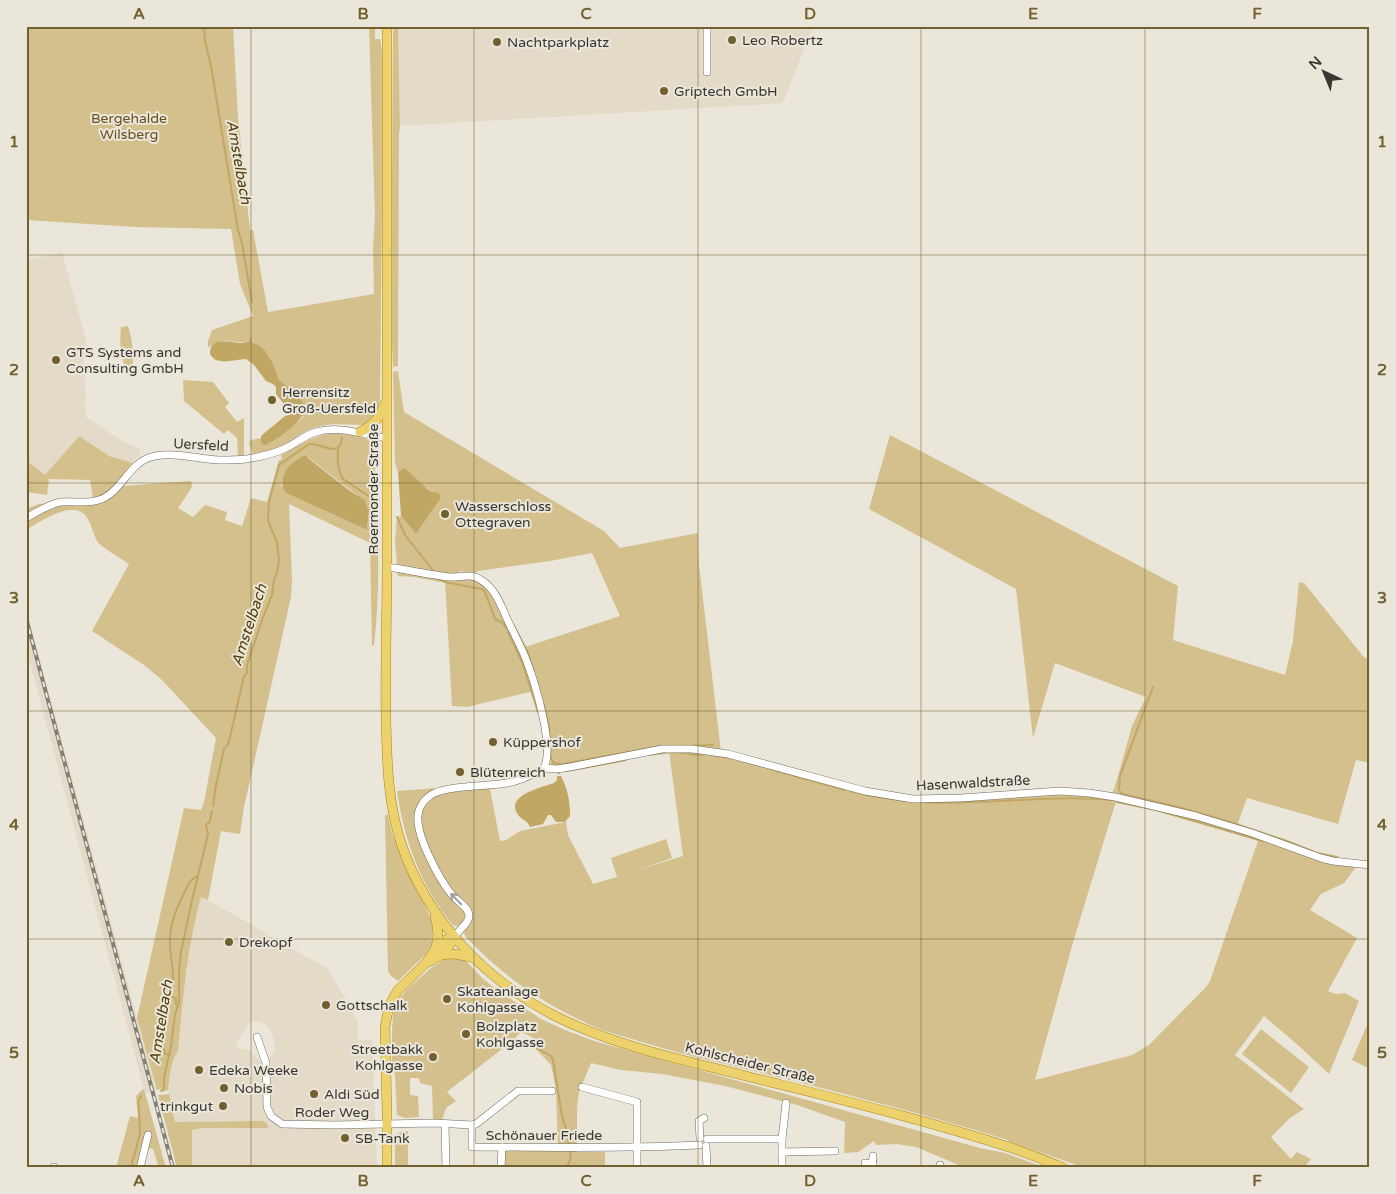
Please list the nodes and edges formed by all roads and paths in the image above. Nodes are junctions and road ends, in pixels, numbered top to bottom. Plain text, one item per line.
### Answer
1 (387, 26) edge
2 (707, 26) edge
3 (708, 72) dead end
4 (387, 399) junction
5 (360, 432) junction
6 (387, 438) junction
7 (26, 518) edge
8 (387, 568) junction
9 (545, 768) junction
10 (1370, 865) edge
11 (434, 910) junction
12 (454, 937) junction
13 (436, 953) junction
14 (474, 958) junction
15 (257, 1037) dead end
16 (582, 1087) dead end
17 (552, 1091) dead end
18 (786, 1103) dead end
19 (704, 1118) dead end
20 (387, 1124) junction
21 (445, 1124) junction
22 (472, 1125) junction
23 (148, 1135) dead end
24 (782, 1138) junction
25 (703, 1142) junction
26 (502, 1147) junction
27 (636, 1148) junction
28 (835, 1151) dead end
29 (782, 1152) junction
30 (140, 1168) edge
31 (387, 1168) edge
32 (446, 1168) edge
33 (501, 1168) edge
34 (637, 1168) edge
35 (707, 1168) edge
36 (782, 1168) edge
37 (1064, 1168) edge

1 - 4 main road, Roermonder Straße
2 - 3 street
4 - 5 main road
4 - 6 main road, Roermonder Straße
5 - 6 street, Uersfeld
5 - 7 street, Uersfeld
6 - 8 main road, Roermonder Straße
8 - 9 street
8 - 11 main road, Roermonder Straße
9 - 10 street, Hasenwaldstraße
12 -> 9 street
11 - 12 main road, Roermonder Straße
11 - 13 main road
12 - 13 main road
12 - 14 main road, Kohlscheider Straße
13 - 14 main road
13 - 20 main road
14 - 37 main road, Kohlscheider Straße
15 - 20 street, Roder Weg
16 - 27 street
17 - 22 street, Schönauer Friede
18 - 24 street
19 - 25 street
20 - 21 street, Schönauer Friede
20 - 31 main road
21 - 22 street, Schönauer Friede
21 - 32 street
22 - 26 street, Schönauer Friede
23 - 30 street
24 - 25 street, Schönauer Friede
24 - 29 street
25 - 27 street, Schönauer Friede
25 - 35 street
26 - 27 street, Schönauer Friede
26 - 33 street
27 - 34 street
28 - 29 street
29 - 36 street

